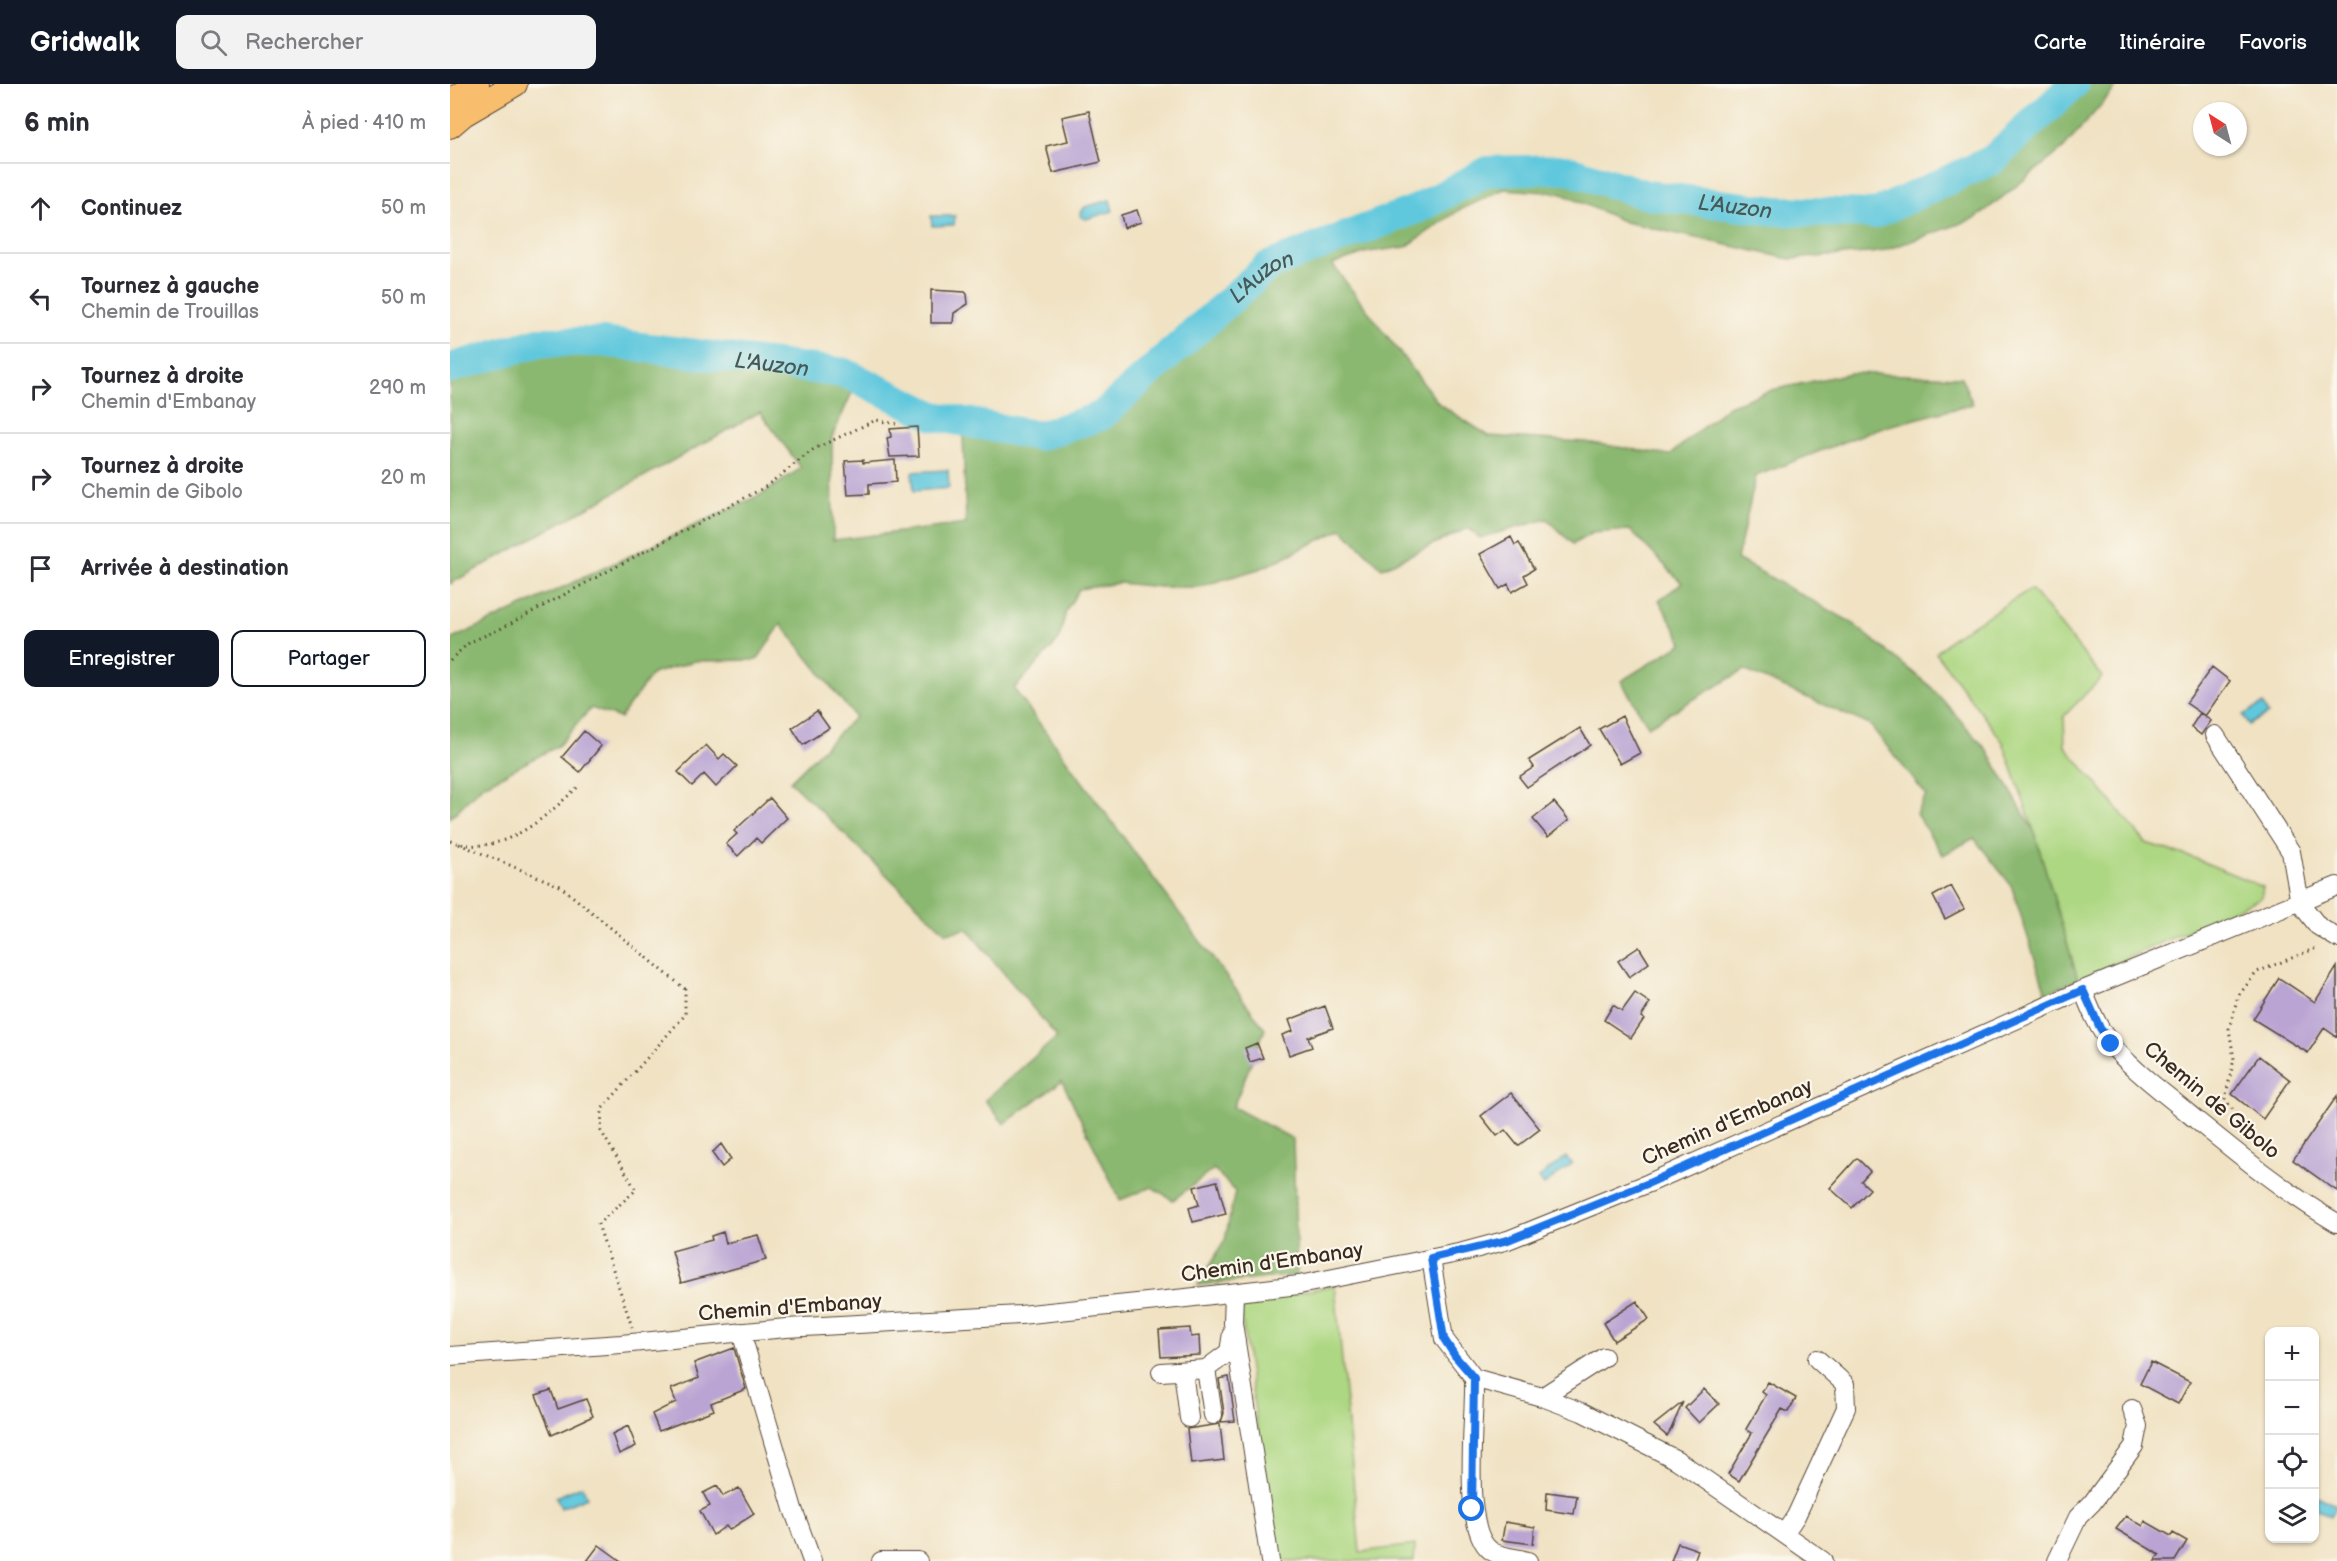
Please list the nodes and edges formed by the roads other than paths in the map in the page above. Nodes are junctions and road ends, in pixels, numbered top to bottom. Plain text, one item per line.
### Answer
1 (477, 84) edge
2 (497, 84) edge
3 (515, 84) edge
4 (450, 101) edge
5 (450, 116) edge
6 (450, 126) edge
7 (2215, 735) dead end
8 (2337, 886) edge
9 (2300, 903) junction
10 (2332, 941) edge
11 (2083, 990) junction
12 (2337, 1223) edge
13 (1431, 1258) junction
14 (1234, 1293) junction
15 (1233, 1323) junction
16 (741, 1332) junction
17 (450, 1356) edge
18 (1604, 1357) dead end
19 (1817, 1359) dead end
20 (1206, 1369) junction
21 (1183, 1371) junction
22 (1161, 1372) dead end
23 (1474, 1378) junction
24 (1542, 1397) junction
25 (2132, 1409) dead end
26 (1213, 1414) dead end
27 (1189, 1418) dead end
28 (1784, 1534) junction
29 (1800, 1554) edge
30 (812, 1561) edge
31 (881, 1561) edge
32 (918, 1561) edge
33 (1270, 1561) edge
34 (1528, 1561) edge
35 (1823, 1561) edge
36 (2057, 1561) edge

1 - 4 main road
2 - 5 street
3 - 6 main road
7 - 9 street
8 - 9 street, Chemin d'Embanay
9 - 10 street
9 - 11 street, Chemin d'Embanay
11 - 12 street, Chemin de Gibolo
11 - 13 street, Chemin d'Embanay
13 - 14 street, Chemin d'Embanay
13 - 23 street
14 - 15 street
14 - 16 street, Chemin d'Embanay
15 - 20 street
15 - 33 street
16 - 17 street, Chemin d'Embanay
16 - 30 street
18 - 24 street
19 - 28 street
20 - 21 street
20 - 26 street
21 - 22 street
21 - 27 street
23 - 24 street
23 - 34 street
24 - 28 street
25 - 36 street
28 - 29 street
29 - 35 street
31 - 32 street

